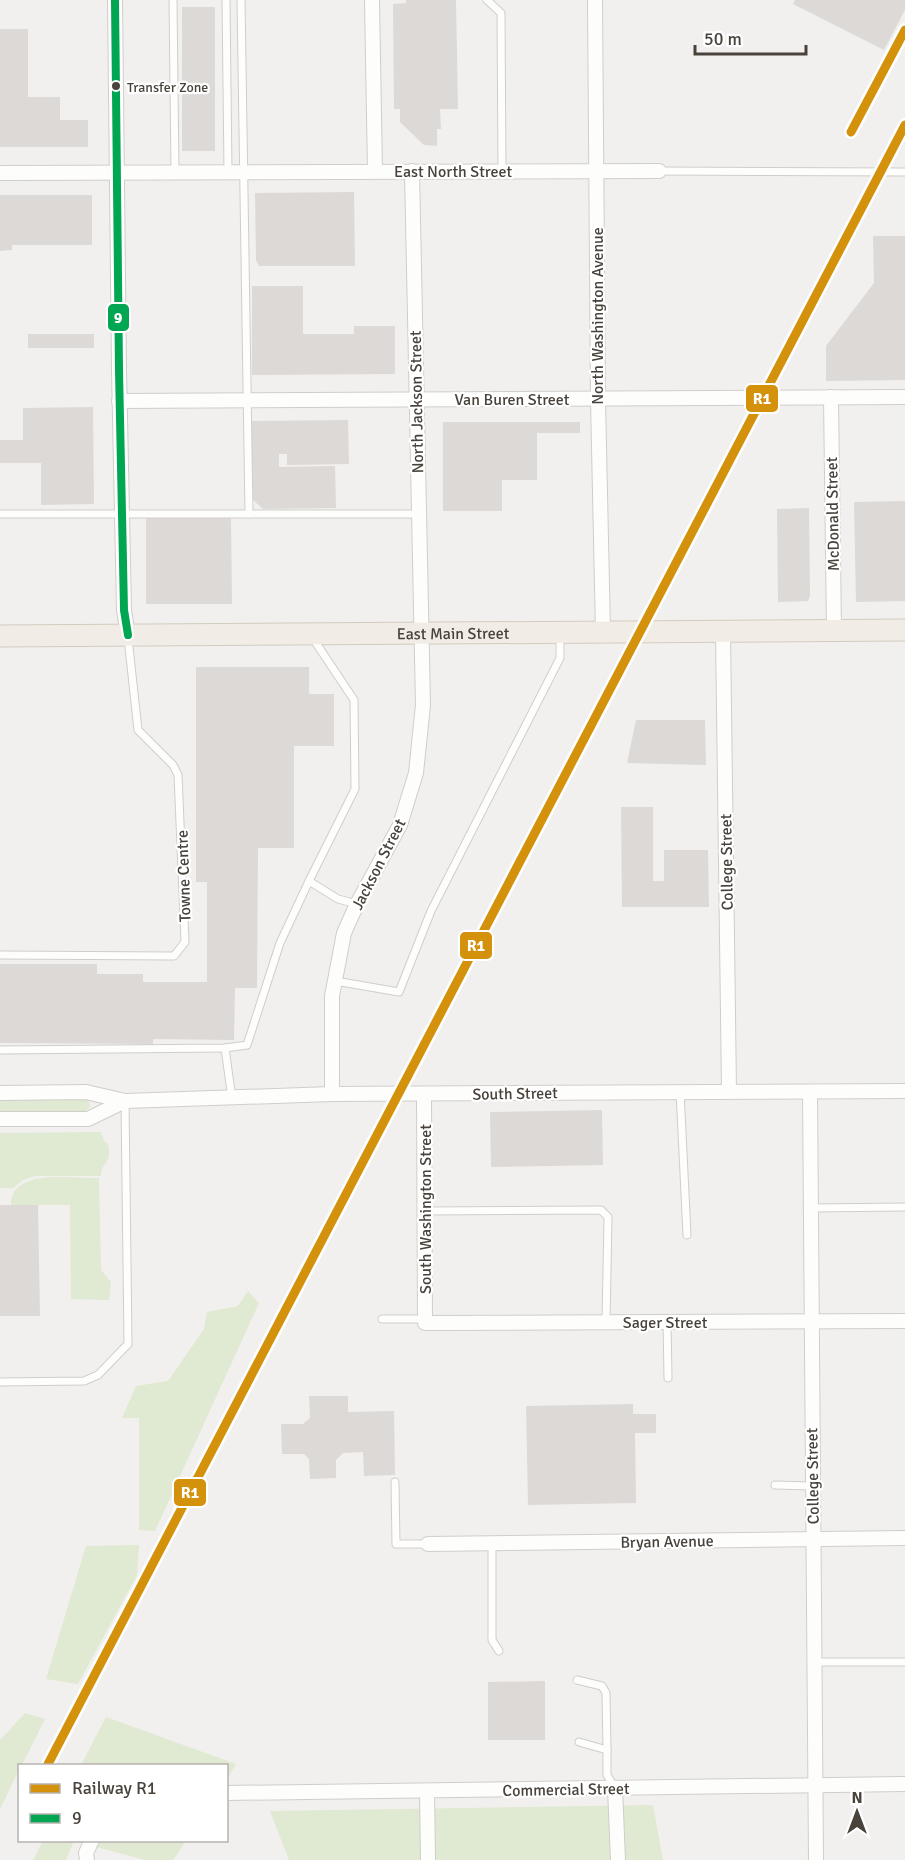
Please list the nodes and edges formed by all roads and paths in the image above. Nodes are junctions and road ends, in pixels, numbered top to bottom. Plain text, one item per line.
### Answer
1 (115, 0) edge
2 (173, 0) edge
3 (226, 0) edge
4 (241, 0) edge
5 (372, 0) edge
6 (487, 0) edge
7 (595, 0) edge
8 (597, 170) junction
9 (375, 171) junction
10 (412, 171) junction
11 (502, 171) junction
12 (659, 171) joint
13 (117, 172) junction
14 (175, 172) junction
15 (228, 172) junction
16 (244, 172) junction
17 (905, 172) edge
18 (0, 173) edge
19 (831, 397) junction
20 (905, 397) edge
21 (417, 399) junction
22 (247, 400) junction
23 (597, 400) junction
24 (120, 401) junction
25 (0, 514) edge
26 (122, 514) junction
27 (249, 514) junction
28 (418, 514) junction
29 (905, 630) edge
30 (834, 631) junction
31 (560, 632) junction
32 (603, 632) junction
33 (723, 632) junction
34 (420, 633) junction
35 (310, 634) junction
36 (128, 635) junction
37 (0, 636) edge
38 (309, 882) junction
39 (357, 904) junction
40 (0, 955) edge
41 (335, 981) junction
42 (225, 1048) junction
43 (0, 1050) edge
44 (905, 1090) edge
45 (680, 1091) junction
46 (729, 1091) junction
47 (810, 1092) junction
48 (0, 1093) edge
49 (332, 1094) junction
50 (424, 1094) junction
51 (232, 1099) junction
52 (125, 1101) junction
53 (0, 1119) edge
54 (905, 1207) edge
55 (810, 1208) junction
56 (425, 1212) junction
57 (687, 1235) dead end
58 (382, 1319) dead end
59 (425, 1321) junction
60 (667, 1321) junction
61 (905, 1321) edge
62 (606, 1322) junction
63 (811, 1322) junction
64 (668, 1378) dead end
65 (0, 1382) edge
66 (395, 1482) dead end
67 (775, 1485) dead end
68 (811, 1486) junction
69 (905, 1538) edge
70 (813, 1539) junction
71 (428, 1544) joint
72 (492, 1544) junction
73 (499, 1651) dead end
74 (815, 1662) junction
75 (905, 1662) edge
76 (577, 1680) dead end
77 (579, 1742) dead end
78 (607, 1750) junction
79 (905, 1784) edge
80 (815, 1785) junction
81 (615, 1788) junction
82 (427, 1791) junction
83 (228, 1793) edge
84 (91, 1842) edge
85 (87, 1860) edge
86 (428, 1860) edge
87 (618, 1860) edge
88 (816, 1860) edge

1 - 13 street
2 - 14 lane
3 - 15 lane
4 - 16 lane
5 - 9 street
6 - 11 lane
7 - 8 street, North Washington Avenue
8 - 11 street, East North Street
8 - 12 street, East North Street
8 - 23 street, North Washington Avenue
9 - 10 street, East North Street
9 - 16 street, East North Street
10 - 11 street, East North Street
10 - 21 street, North Jackson Street
12 - 17 lane, East North Street
13 - 14 street, East North Street
13 - 18 street, East North Street
13 - 24 street
14 - 15 street, East North Street
15 - 16 street, East North Street
16 - 22 lane
19 - 20 street, Van Buren Street
19 - 23 street, Van Buren Street
19 - 30 street, McDonald Street
21 - 22 street, Van Buren Street
21 - 23 street, Van Buren Street
21 - 28 street, North Jackson Street
22 - 24 street, Van Buren Street
22 - 27 lane
23 - 32 street, North Washington Avenue
24 - 26 street
25 - 26 lane
26 - 27 lane
26 - 36 street
27 - 28 lane
28 - 34 street, North Jackson Street
29 - 30 main road, East Main Street
30 - 33 main road, East Main Street
31 - 32 main road, East Main Street
31 - 34 main road, East Main Street
31 - 41 lane
32 - 33 main road, East Main Street
33 - 46 street, College Street
34 - 35 main road, East Main Street
34 - 39 street, Jackson Street
35 - 36 main road, East Main Street
35 - 38 lane
36 - 37 main road, East Main Street
36 - 40 lane, Towne Centre
38 - 39 lane
38 - 42 lane
39 - 41 street, Jackson Street
41 - 49 street, Jackson Street
42 - 43 lane
42 - 51 lane
44 - 47 street, South Street
45 - 46 street, South Street
45 - 50 street, South Street
45 - 57 lane
46 - 47 street, South Street
47 - 55 street, College Street
48 - 52 street, South Street
49 - 50 street, South Street
49 - 51 street, South Street
50 - 56 street, South Washington Street
51 - 52 street, South Street
52 - 53 street, South Street
52 - 65 lane
54 - 55 lane
55 - 63 street, College Street
56 - 59 street, South Washington Street
56 - 62 lane
58 - 59 lane
59 - 62 street, Sager Street
60 - 62 street, Sager Street
60 - 63 street, Sager Street
60 - 64 lane
61 - 63 street, Sager Street
63 - 68 street, College Street
66 - 71 lane
67 - 68 lane
68 - 70 street, College Street
69 - 70 street, Bryan Avenue
70 - 72 street, Bryan Avenue
70 - 74 street, College Street
71 - 72 street, Bryan Avenue
72 - 73 lane
74 - 75 lane
74 - 80 street, College Street
76 - 78 lane
77 - 78 lane
78 - 81 lane
79 - 80 street, Commercial Street
80 - 81 street, Commercial Street
80 - 88 street, College Street
81 - 82 street, Commercial Street
81 - 87 street
82 - 83 street, Commercial Street
82 - 86 street
84 - 85 street

